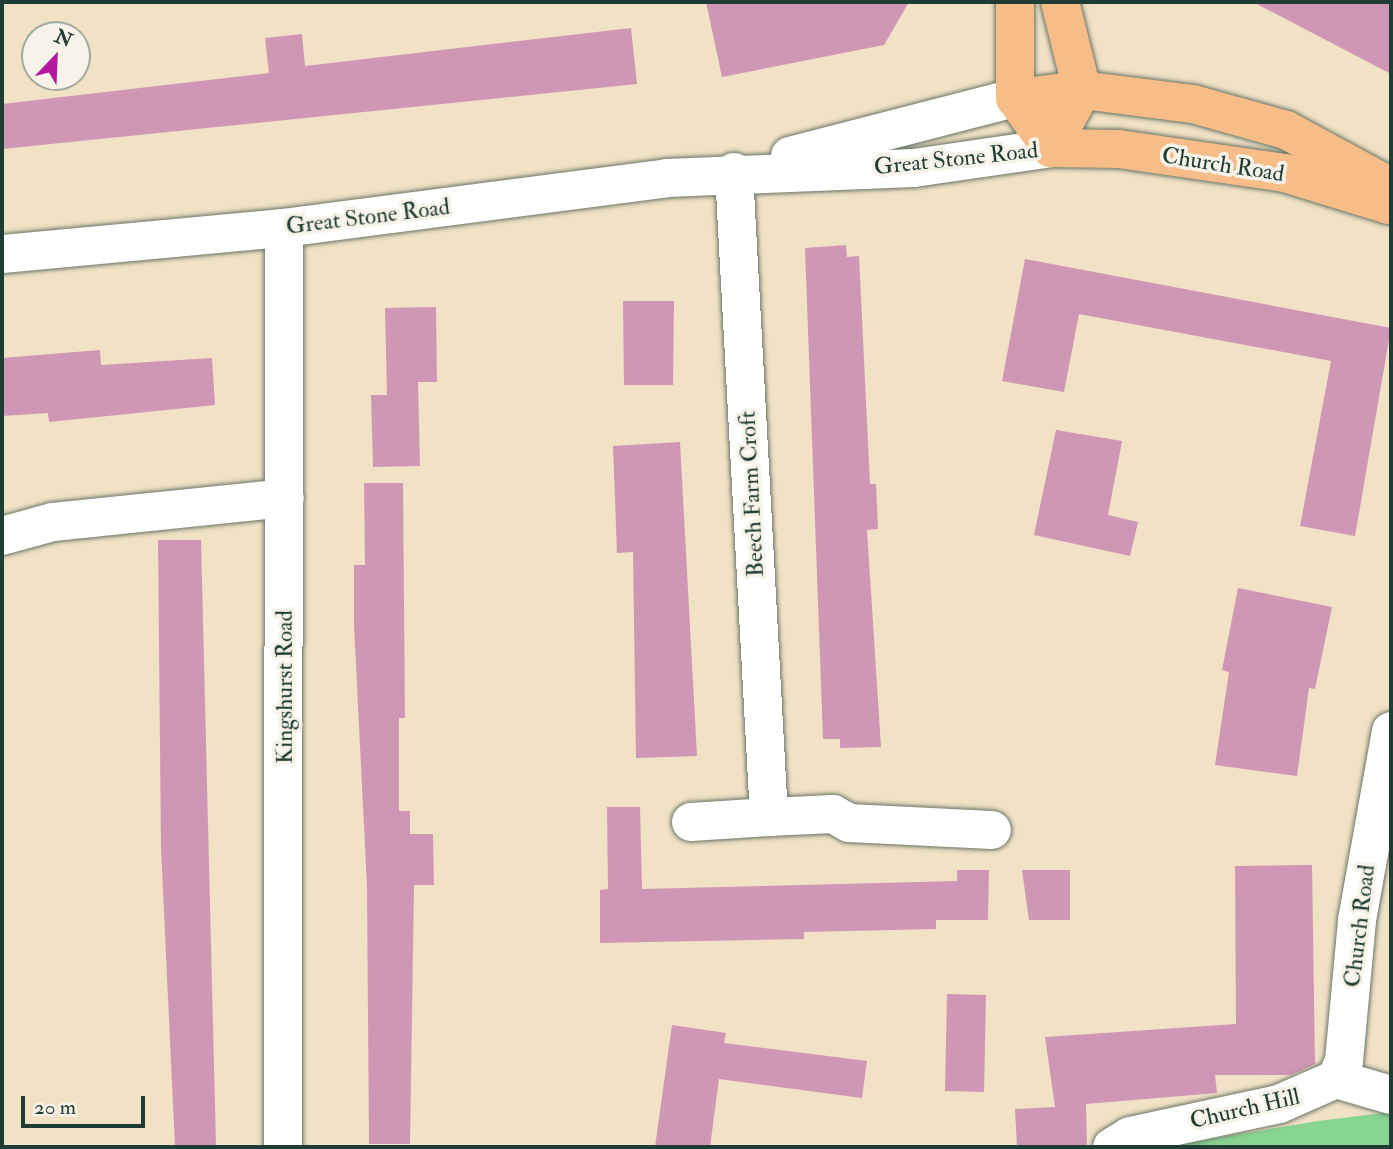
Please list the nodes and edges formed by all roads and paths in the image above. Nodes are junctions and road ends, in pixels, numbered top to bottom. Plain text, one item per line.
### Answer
1 (1015, 2) edge
2 (1060, 2) edge
3 (1082, 90) junction
4 (1015, 98) junction
5 (1051, 148) junction
6 (734, 172) junction
7 (1391, 187) edge
8 (1391, 206) edge
9 (284, 228) junction
10 (2, 254) edge
11 (285, 498) junction
12 (2, 536) edge
13 (1391, 731) edge
14 (769, 817) junction
15 (691, 822) dead end
16 (992, 830) dead end
17 (1379, 864) edge
18 (1336, 1079) junction
19 (1391, 1095) edge
20 (283, 1147) edge
21 (1112, 1147) edge

1 - 4 main road
2 - 3 main road
3 - 4 main road, Church Road
3 - 5 main road
3 - 7 main road, Church Road
4 - 5 main road
4 - 6 street, Great Stone Road
5 - 6 street, Great Stone Road
5 - 8 main road, Church Road
6 - 9 street, Great Stone Road
6 - 14 street, Beech Farm Croft
9 - 10 street, Great Stone Road
9 - 11 street, Kingshurst Road
11 - 12 street
11 - 20 street, Kingshurst Road
13 - 17 street, Church Road
14 - 15 street
14 - 16 street
17 - 18 street, Church Road
18 - 19 street
18 - 21 street, Church Hill

